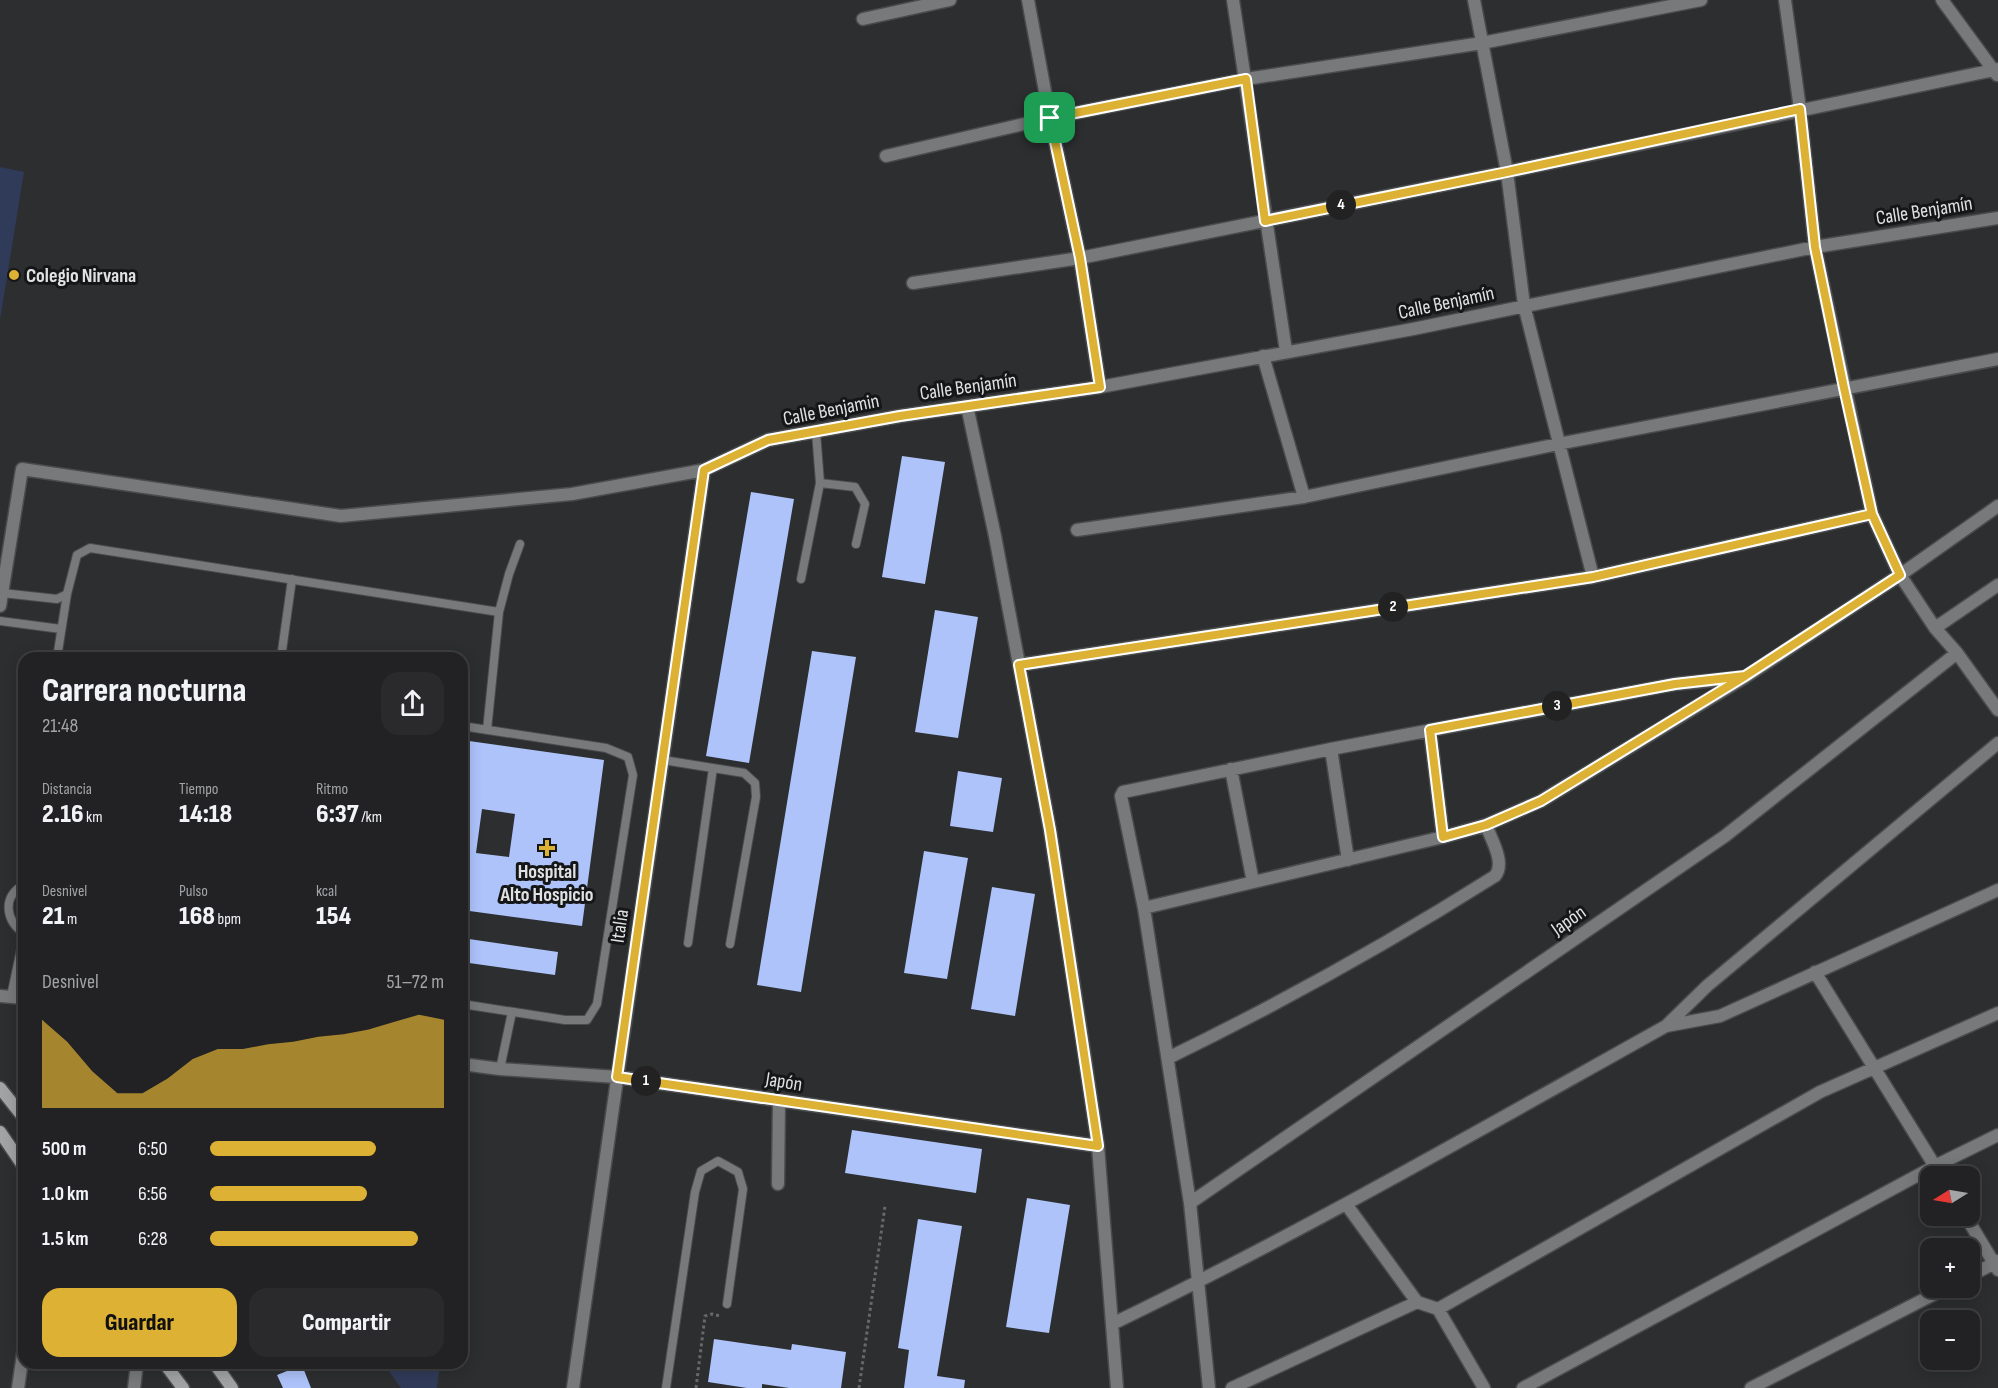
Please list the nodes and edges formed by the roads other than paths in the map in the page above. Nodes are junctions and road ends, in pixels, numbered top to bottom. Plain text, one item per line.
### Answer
1 (950, 0) edge
2 (1028, 0) edge
3 (1233, 0) edge
4 (1474, 0) edge
5 (1701, 0) edge
6 (1785, 0) edge
7 (1942, 0) edge
8 (863, 19) dead end
9 (1482, 44) junction
10 (1996, 72) edge
11 (1246, 79) junction
12 (1800, 109) junction
13 (1050, 118) junction
14 (886, 156) dead end
15 (1507, 172) junction
16 (1998, 218) edge
17 (1265, 221) junction
18 (1815, 247) junction
19 (1080, 258) junction
20 (914, 283) dead end
21 (1524, 305) junction
22 (1286, 351) junction
23 (1263, 356) junction
24 (1998, 360) edge
25 (1100, 387) junction
26 (1844, 388) junction
27 (967, 406) junction
28 (900, 416) joint
29 (816, 432) junction
30 (1558, 444) junction
31 (704, 470) junction
32 (820, 483) junction
33 (1304, 497) junction
34 (1998, 506) edge
35 (1872, 514) junction
36 (1077, 530) dead end
37 (520, 544) dead end
38 (856, 544) dead end
39 (1900, 575) junction
40 (1593, 577) junction
41 (292, 579) junction
42 (801, 579) dead end
43 (1998, 585) edge
44 (67, 594) junction
45 (1, 599) edge
46 (499, 612) junction
47 (0, 621) edge
48 (1935, 628) junction
49 (61, 629) junction
50 (58, 652) edge
51 (282, 652) edge
52 (1957, 653) junction
53 (1019, 665) junction
54 (1745, 676) junction
55 (1997, 706) edge
56 (468, 727) edge
57 (487, 730) junction
58 (1430, 730) junction
59 (1998, 743) edge
60 (1331, 749) junction
61 (663, 760) junction
62 (713, 768) junction
63 (1231, 769) junction
64 (1486, 825) junction
65 (1443, 837) junction
66 (1348, 860) junction
67 (1253, 882) junction
68 (18, 889) edge
69 (1998, 891) edge
70 (1144, 908) junction
71 (18, 928) edge
72 (688, 943) dead end
73 (730, 944) dead end
74 (18, 954) edge
75 (1815, 972) junction
76 (5, 996) edge
77 (468, 1005) edge
78 (512, 1012) junction
79 (1998, 1013) edge
80 (1666, 1026) junction
81 (1168, 1058) junction
82 (468, 1065) edge
83 (1873, 1068) junction
84 (500, 1070) junction
85 (617, 1077) junction
86 (0, 1088) edge
87 (778, 1101) junction
88 (18, 1110) edge
89 (0, 1132) edge
90 (1998, 1135) edge
91 (1098, 1146) junction
92 (18, 1158) edge
93 (1935, 1166) edge
94 (1946, 1166) edge
95 (1920, 1180) edge
96 (778, 1184) dead end
97 (1190, 1203) junction
98 (1346, 1204) junction
99 (1972, 1226) edge
100 (1997, 1265) edge
101 (1980, 1272) edge
102 (1198, 1282) junction
103 (1927, 1298) edge
104 (1417, 1302) junction
105 (728, 1304) road end
106 (1438, 1308) junction
107 (1113, 1324) junction
108 (21, 1369) edge
109 (136, 1369) edge
110 (169, 1369) edge
111 (219, 1369) edge
112 (18, 1388) edge
113 (134, 1388) edge
114 (183, 1388) edge
115 (232, 1388) edge
116 (573, 1388) edge
117 (666, 1388) edge
118 (1117, 1388) edge
119 (1209, 1388) edge
120 (1232, 1388) edge
121 (1483, 1388) edge
122 (1523, 1388) edge
123 (1751, 1388) edge

1 - 8 street
2 - 13 street
3 - 11 street
4 - 9 street
5 - 9 street
6 - 12 street
7 - 10 street
9 - 11 street
9 - 15 street
10 - 12 street
11 - 13 street
11 - 17 street
12 - 15 street
12 - 18 street
13 - 14 street
13 - 19 street
15 - 17 street
15 - 21 street
16 - 18 street, Calle Benjamín
17 - 19 street
17 - 22 street
18 - 21 street, Calle Benjamín
18 - 26 street
19 - 20 street
19 - 25 street
21 - 22 street, Calle Benjamín
21 - 30 street
22 - 23 street, Calle Benjamín
23 - 25 street, Calle Benjamín
23 - 33 street
24 - 26 street
25 - 27 street, Calle Benjamín
26 - 30 street
26 - 35 street
27 - 28 street, Calle Benjamín
27 - 53 street
28 - 29 street, Calle Benjamin
29 - 31 street, Calle Benjamin
29 - 32 lane
30 - 33 street
30 - 40 street
31 - 45 street, Calle Benjamin
31 - 61 street, Italia
32 - 38 lane
32 - 42 lane
33 - 36 street
34 - 39 street
35 - 39 street
35 - 40 street
37 - 46 lane
39 - 48 street
39 - 54 street
40 - 53 street
41 - 44 lane
41 - 46 lane
41 - 51 lane
43 - 48 street
44 - 45 lane
44 - 49 lane
46 - 57 lane
47 - 49 lane
48 - 52 street
49 - 50 lane
52 - 55 street
52 - 97 street, Japón
53 - 91 street
54 - 58 street
54 - 64 street
56 - 57 lane
57 - 78 lane
58 - 60 street
58 - 65 street
59 - 80 street
60 - 63 street
60 - 66 street
61 - 62 lane
61 - 85 street, Italia
62 - 72 lane
62 - 73 lane
63 - 67 street
63 - 70 street
64 - 65 street
64 - 81 street
65 - 66 street
66 - 67 street
67 - 70 street
68 - 71 lane
69 - 75 street
70 - 81 street
74 - 76 lane
75 - 80 street
75 - 83 street
77 - 78 lane
78 - 84 lane
79 - 83 street
80 - 98 street
81 - 97 street
82 - 84 street, Japón
83 - 93 street
83 - 106 street
84 - 85 street, Japón
85 - 87 street, Japón
85 - 116 street, Italia
86 - 88 street
87 - 91 street, Japón
87 - 96 street
89 - 92 street
90 - 94 street
91 - 107 street
95 - 122 street
97 - 102 street
98 - 102 street
98 - 104 street
99 - 100 street
100 - 101 street
102 - 107 street
102 - 119 street
103 - 123 street
104 - 106 street
104 - 120 street
105 - 117 lane
106 - 121 street
107 - 118 street
108 - 112 street
109 - 113 street
110 - 114 street
111 - 115 street

